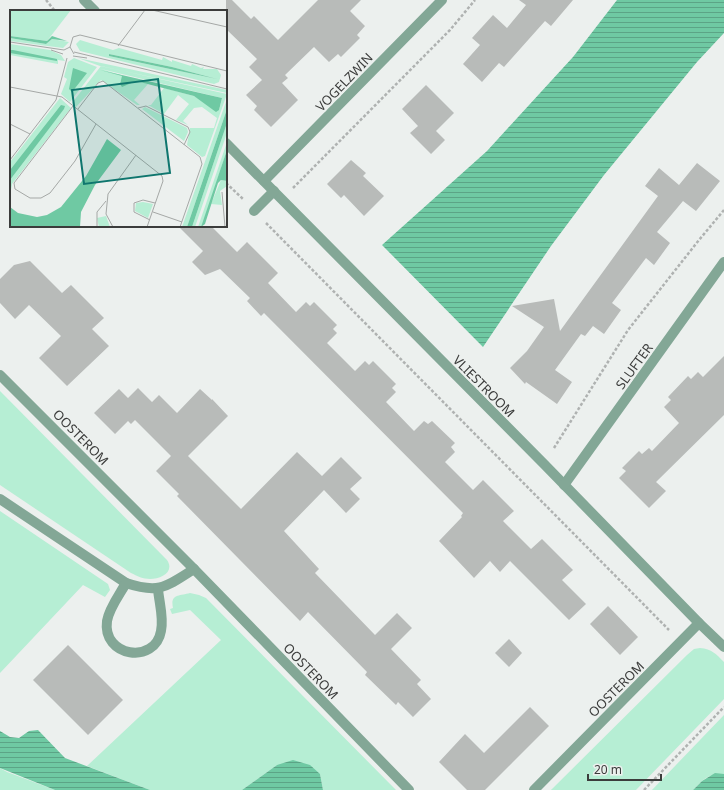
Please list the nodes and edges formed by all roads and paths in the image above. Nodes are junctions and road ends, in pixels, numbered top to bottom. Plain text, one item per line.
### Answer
1 (46, 0) edge
2 (84, 0) edge
3 (442, 0) edge
4 (475, 0) edge
5 (54, 10) edge
6 (94, 10) edge
7 (227, 144) edge
8 (264, 181) junction
9 (227, 184) edge
10 (274, 191) junction
11 (282, 199) junction
12 (724, 210) edge
13 (254, 211) junction
14 (724, 262) edge
15 (0, 374) edge
16 (544, 464) junction
17 (564, 485) junction
18 (0, 499) edge
19 (194, 570) junction
20 (126, 583) junction
21 (158, 589) junction
22 (699, 623) junction
23 (680, 642) junction
24 (724, 647) edge
25 (724, 707) edge
26 (409, 790) edge
27 (534, 790) edge
28 (644, 790) edge

1 - 5 path
2 - 6 street
3 - 8 street, VOGELZWIN
4 - 11 path
7 - 8 street, VLIESTROOM
8 - 10 street, VLIESTROOM
9 - 13 path
10 - 11 street, VLIESTROOM
10 - 13 street
11 - 16 street, VLIESTROOM
12 - 16 path
13 - 23 path
14 - 17 street, SLUFTER
15 - 19 street, OOSTEROM
16 - 17 street, VLIESTROOM
17 - 22 street, VLIESTROOM
18 - 20 street
19 - 21 street
19 - 26 street, OOSTEROM
20 - 21 street
20 - 21 street
22 - 23 street, OOSTEROM
22 - 24 street, VLIESTROOM
23 - 27 street, OOSTEROM
25 - 28 path

